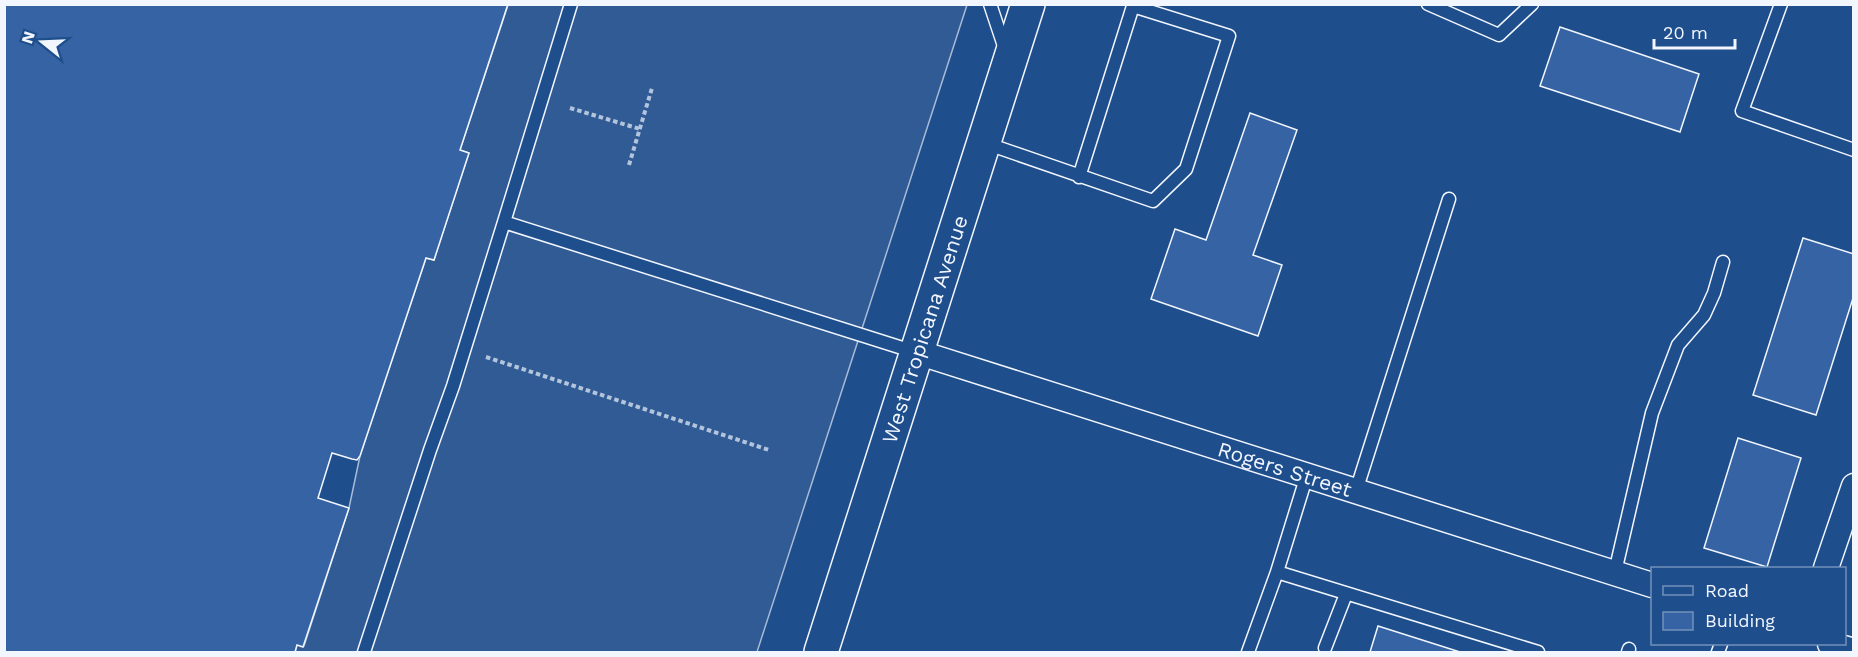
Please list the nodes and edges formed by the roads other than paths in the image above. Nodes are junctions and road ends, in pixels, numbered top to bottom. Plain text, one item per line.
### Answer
1 (571, 4) edge
2 (990, 4) edge
3 (1028, 4) edge
4 (1428, 4) edge
5 (1532, 4) edge
6 (1781, 4) edge
7 (1010, 61) junction
8 (984, 143) junction
9 (1854, 150) edge
10 (1079, 177) junction
11 (1449, 199) dead end
12 (504, 222) junction
13 (1723, 262) dead end
14 (917, 352) junction
15 (1307, 475) junction
16 (1854, 486) edge
17 (1356, 491) junction
18 (1850, 512) edge
19 (1826, 567) edge
20 (1277, 572) junction
21 (1615, 572) junction
22 (1651, 584) edge
23 (1346, 594) junction
24 (821, 642) edge
25 (1833, 645) edge
26 (1325, 648) dead end
27 (1854, 651) edge
28 (364, 652) edge
29 (1248, 652) edge
30 (1538, 652) edge

1 - 12 lane
2 - 7 lane
3 - 7 main road, West Tropicana Avenue
4 - 5 lane
6 - 9 lane
7 - 8 main road, West Tropicana Avenue
8 - 10 lane
8 - 14 main road, West Tropicana Avenue
10 - 10 lane
11 - 17 lane
12 - 14 lane
12 - 28 lane
13 - 21 lane
14 - 15 street, Rogers Street
14 - 24 main road, West Tropicana Avenue
15 - 17 street, Rogers Street
15 - 20 lane
16 - 18 street
17 - 21 street, Rogers Street
18 - 19 street
20 - 23 lane
20 - 29 lane
21 - 22 street, Rogers Street
23 - 26 lane
23 - 30 lane
25 - 27 street

